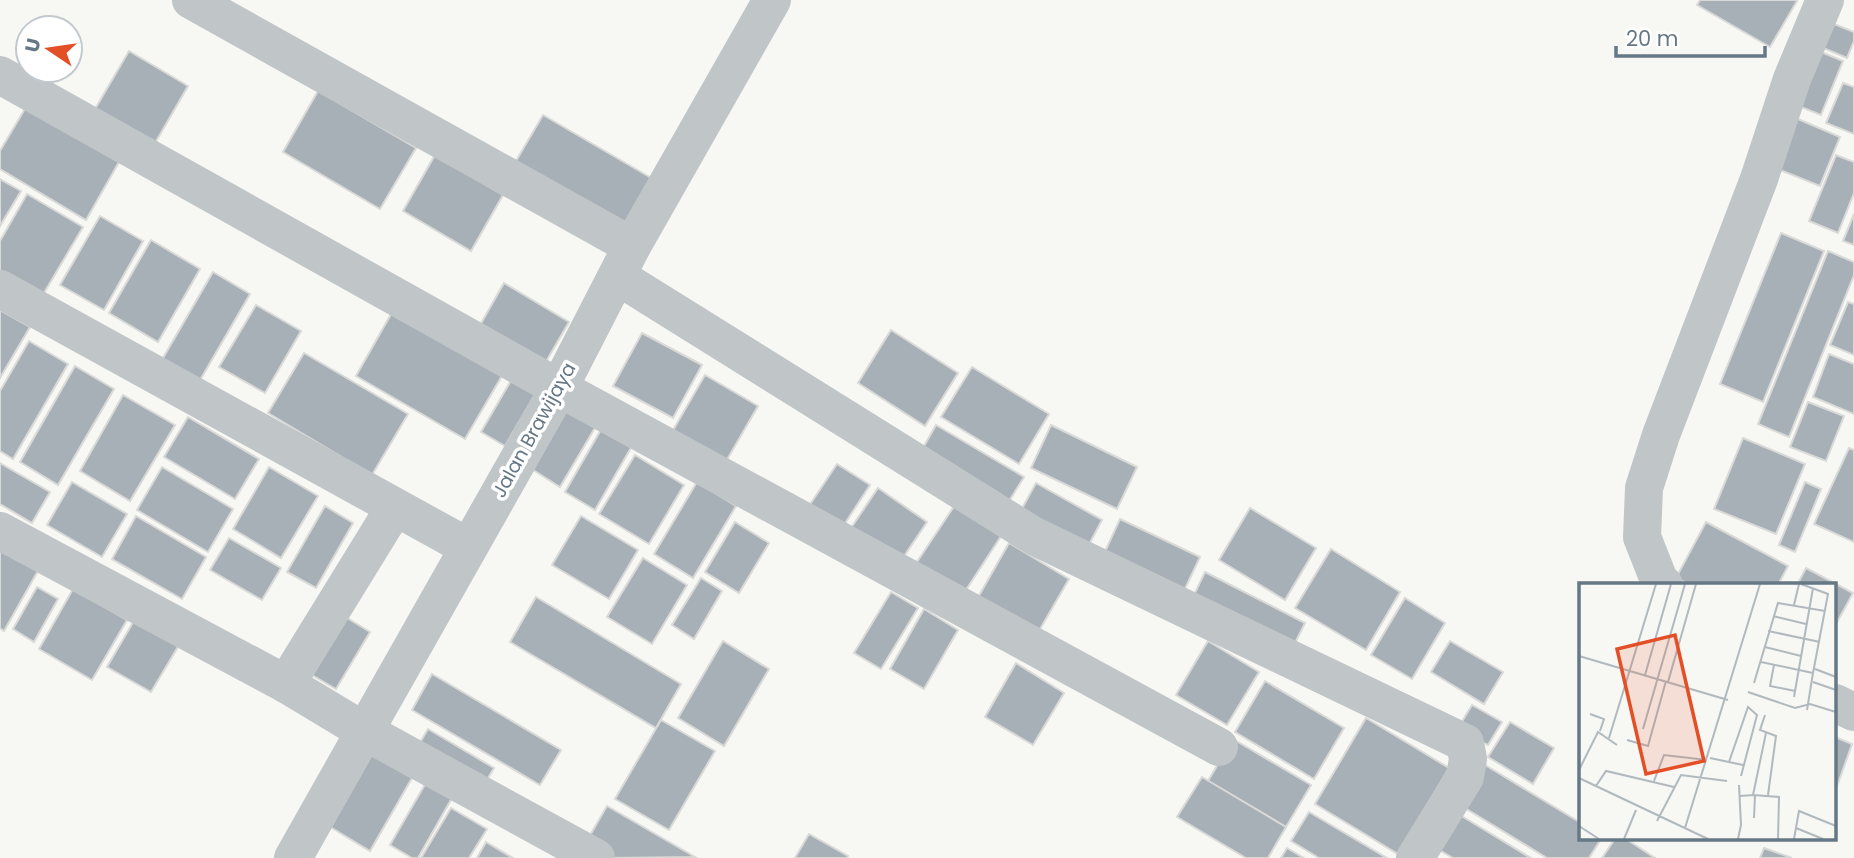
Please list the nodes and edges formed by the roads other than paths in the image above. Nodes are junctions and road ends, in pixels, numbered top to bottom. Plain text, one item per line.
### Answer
1 (191, 0) edge
2 (772, 0) edge
3 (1825, 0) edge
4 (0, 75) edge
5 (625, 261) junction
6 (0, 289) edge
7 (559, 388) junction
8 (395, 507) junction
9 (0, 531) edge
10 (468, 547) junction
11 (1662, 583) edge
12 (286, 684) junction
13 (1836, 703) edge
14 (1854, 712) edge
15 (364, 732) junction
16 (1219, 747) dead end
17 (293, 858) edge
18 (596, 858) edge
19 (1415, 858) edge

1 - 5 street
2 - 5 street, Jalan Brawijaya
3 - 11 street
4 - 7 street
5 - 7 street, Jalan Brawijaya
5 - 19 street
6 - 8 street
7 - 10 street, Jalan Brawijaya
7 - 16 street
8 - 10 street
8 - 12 street
9 - 12 street
10 - 15 street, Jalan Brawijaya
12 - 15 street
13 - 14 street
15 - 17 street, Jalan Brawijaya
15 - 18 street

